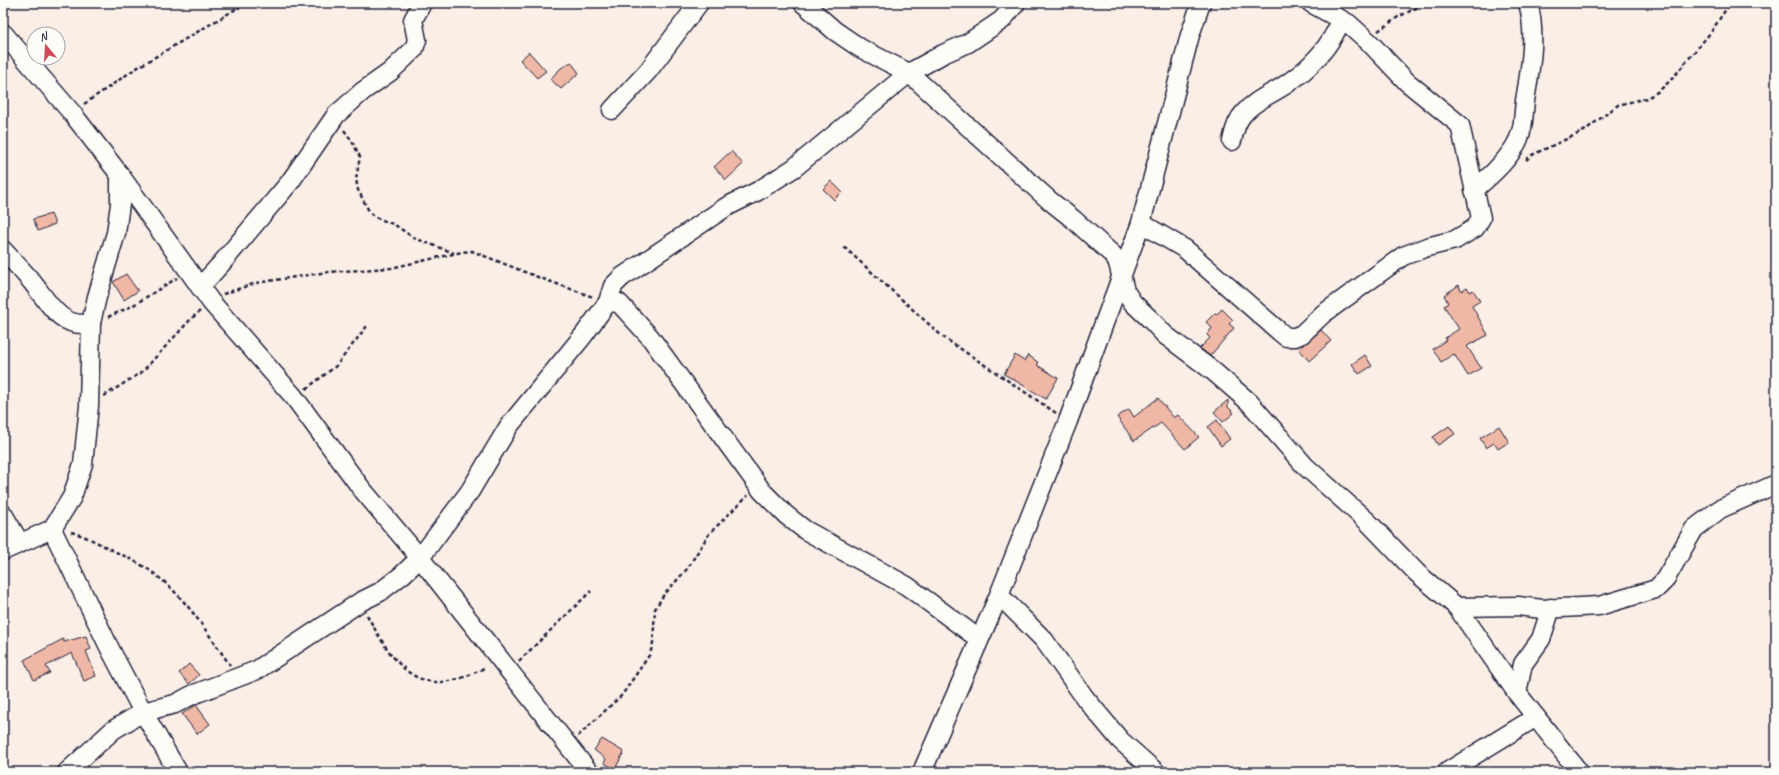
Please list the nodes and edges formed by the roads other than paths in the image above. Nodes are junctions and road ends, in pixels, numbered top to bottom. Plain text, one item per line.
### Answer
1 (422, 3) edge
2 (699, 3) edge
3 (803, 3) edge
4 (1016, 3) edge
5 (1201, 3) edge
6 (1528, 3) edge
7 (1323, 5) edge
8 (1341, 20) junction
9 (3, 32) edge
10 (909, 73) junction
11 (612, 110) dead end
12 (1232, 141) dead end
13 (120, 175) junction
14 (1474, 190) junction
15 (1141, 223) junction
16 (3, 250) edge
17 (1122, 276) junction
18 (200, 287) junction
19 (608, 302) junction
20 (92, 323) junction
21 (1776, 484) edge
22 (3, 514) edge
23 (52, 528) junction
24 (20, 543) junction
25 (3, 551) edge
26 (420, 558) junction
27 (999, 595) junction
28 (1457, 607) junction
29 (1551, 608) junction
30 (979, 638) junction
31 (1517, 693) junction
32 (143, 712) junction
33 (1536, 717) junction
34 (67, 772) edge
35 (178, 772) edge
36 (589, 772) edge
37 (922, 772) edge
38 (1156, 772) edge
39 (1447, 772) edge
40 (1579, 772) edge

1 - 18 street
2 - 11 street
3 - 10 street
4 - 10 street
5 - 15 street
6 - 14 street
7 - 8 street
8 - 12 street
8 - 14 street
9 - 13 street
10 - 17 street
10 - 19 street
13 - 18 street
13 - 20 street
14 - 15 street
15 - 17 street
16 - 20 street
17 - 27 street
17 - 28 street
18 - 26 street
19 - 26 street
19 - 30 street
20 - 23 street
21 - 29 street
22 - 24 street
23 - 24 street
23 - 32 street
24 - 25 street
26 - 32 street
26 - 36 street
27 - 30 street
27 - 38 street
28 - 29 street
28 - 31 street
29 - 31 street
30 - 37 street
31 - 33 street
32 - 34 street
32 - 35 street
33 - 39 street
33 - 40 street

